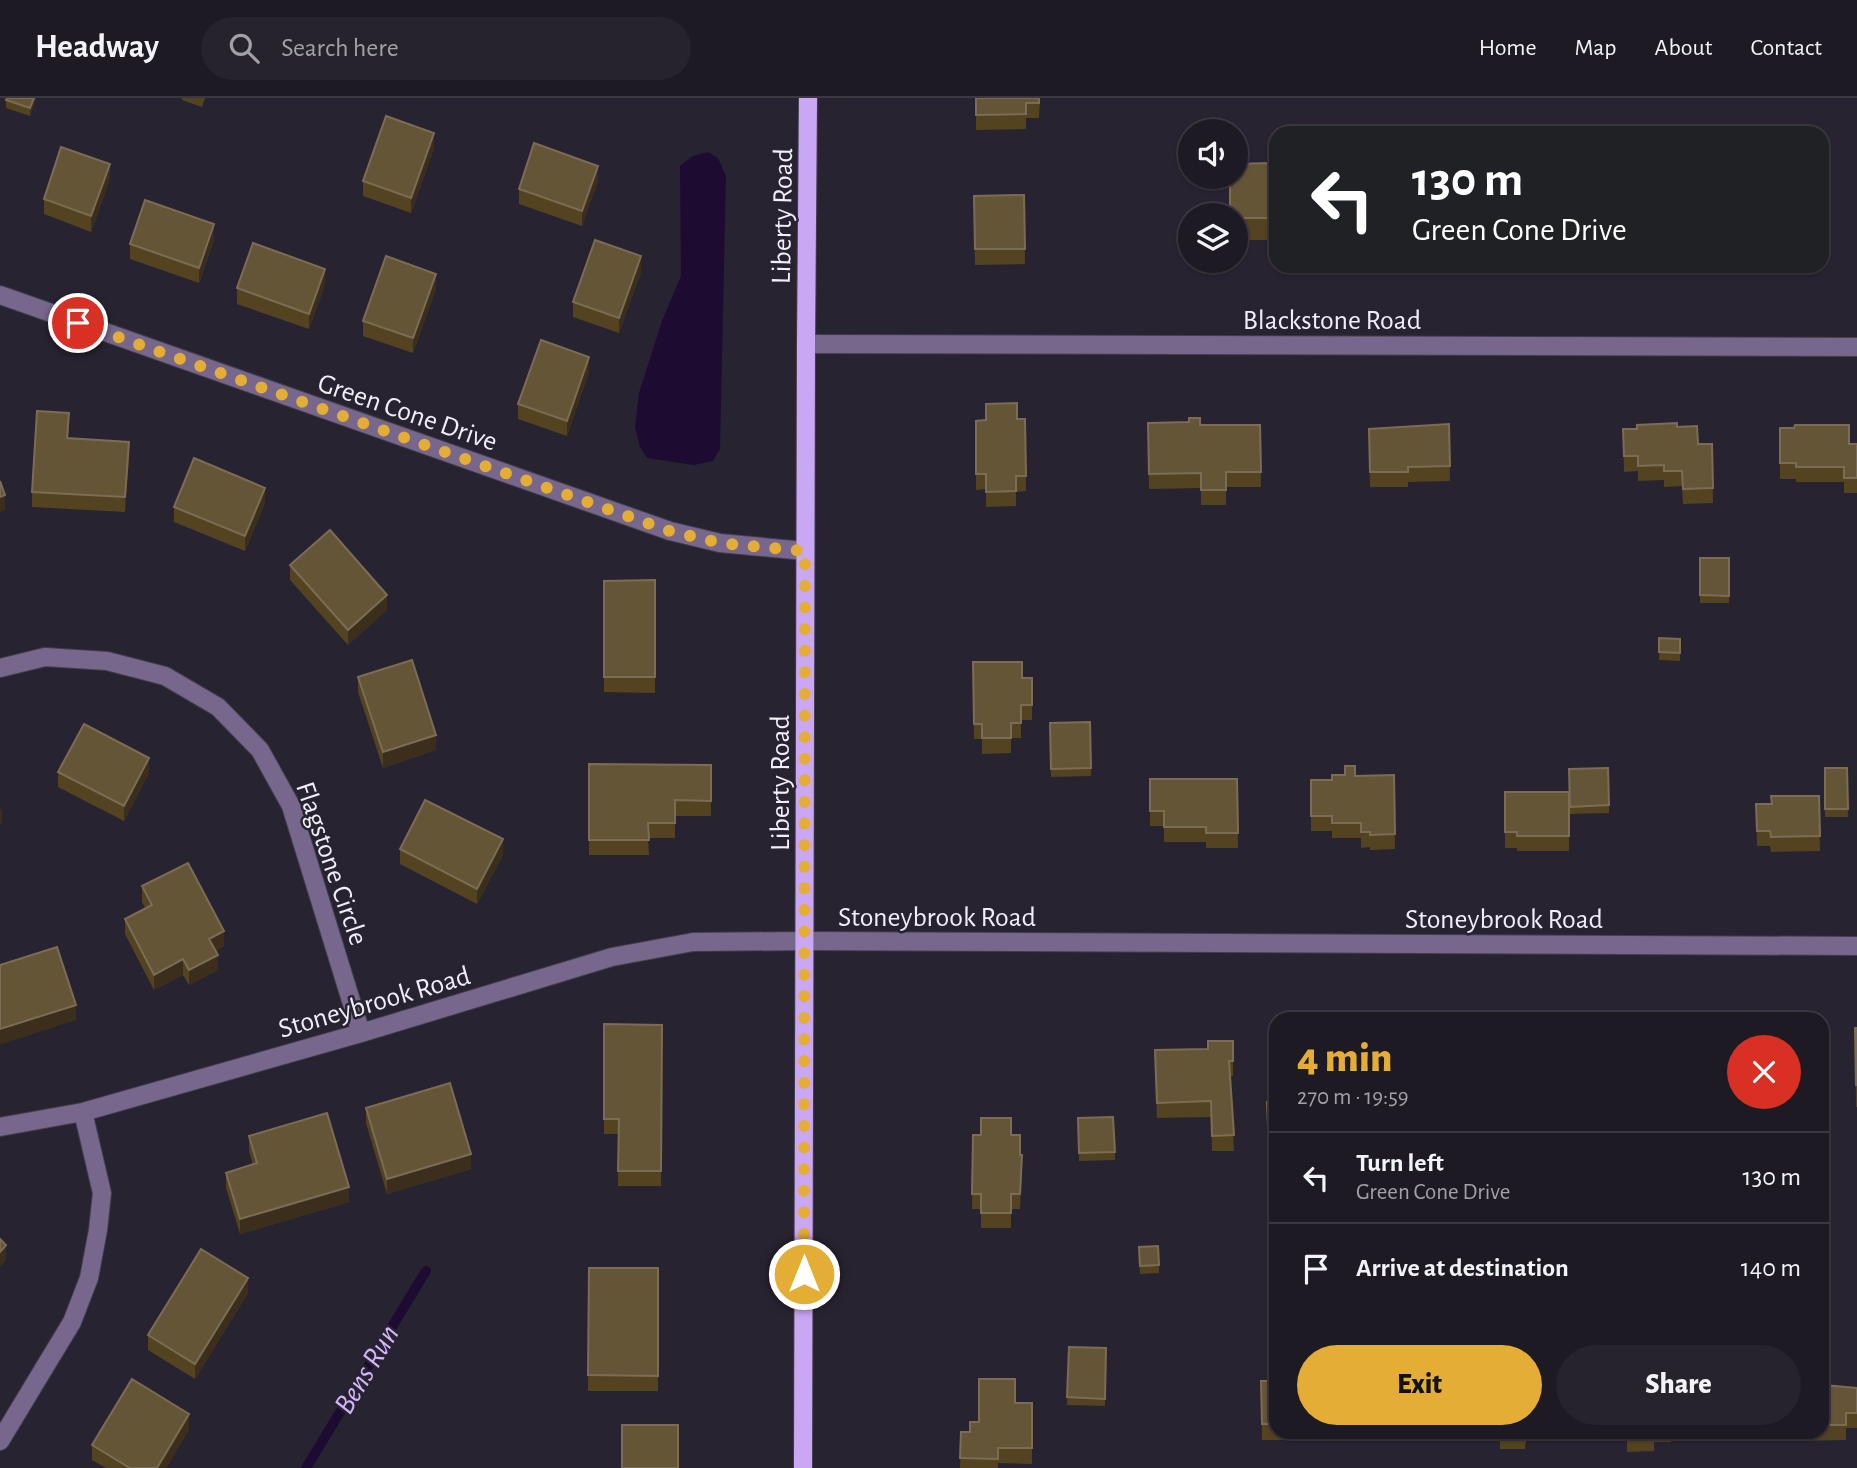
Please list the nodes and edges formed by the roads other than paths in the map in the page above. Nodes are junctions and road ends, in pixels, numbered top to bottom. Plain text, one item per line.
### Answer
1 (808, 98) edge
2 (0, 295) edge
3 (806, 345) junction
4 (1857, 346) edge
5 (805, 551) junction
6 (0, 668) edge
7 (805, 941) junction
8 (1857, 946) edge
9 (361, 1032) junction
10 (83, 1112) junction
11 (0, 1127) edge
12 (0, 1441) edge
13 (803, 1468) edge

1 - 3 main road, Liberty Road
2 - 5 street, Green Cone Drive
3 - 4 street, Blackstone Road
3 - 5 main road, Liberty Road
5 - 7 main road, Liberty Road
6 - 9 street, Flagstone Circle
7 - 8 street, Stoneybrook Road
7 - 9 street, Stoneybrook Road
7 - 13 main road, Liberty Road
9 - 10 street, Stoneybrook Road
10 - 11 street, Stoneybrook Road
10 - 12 street

